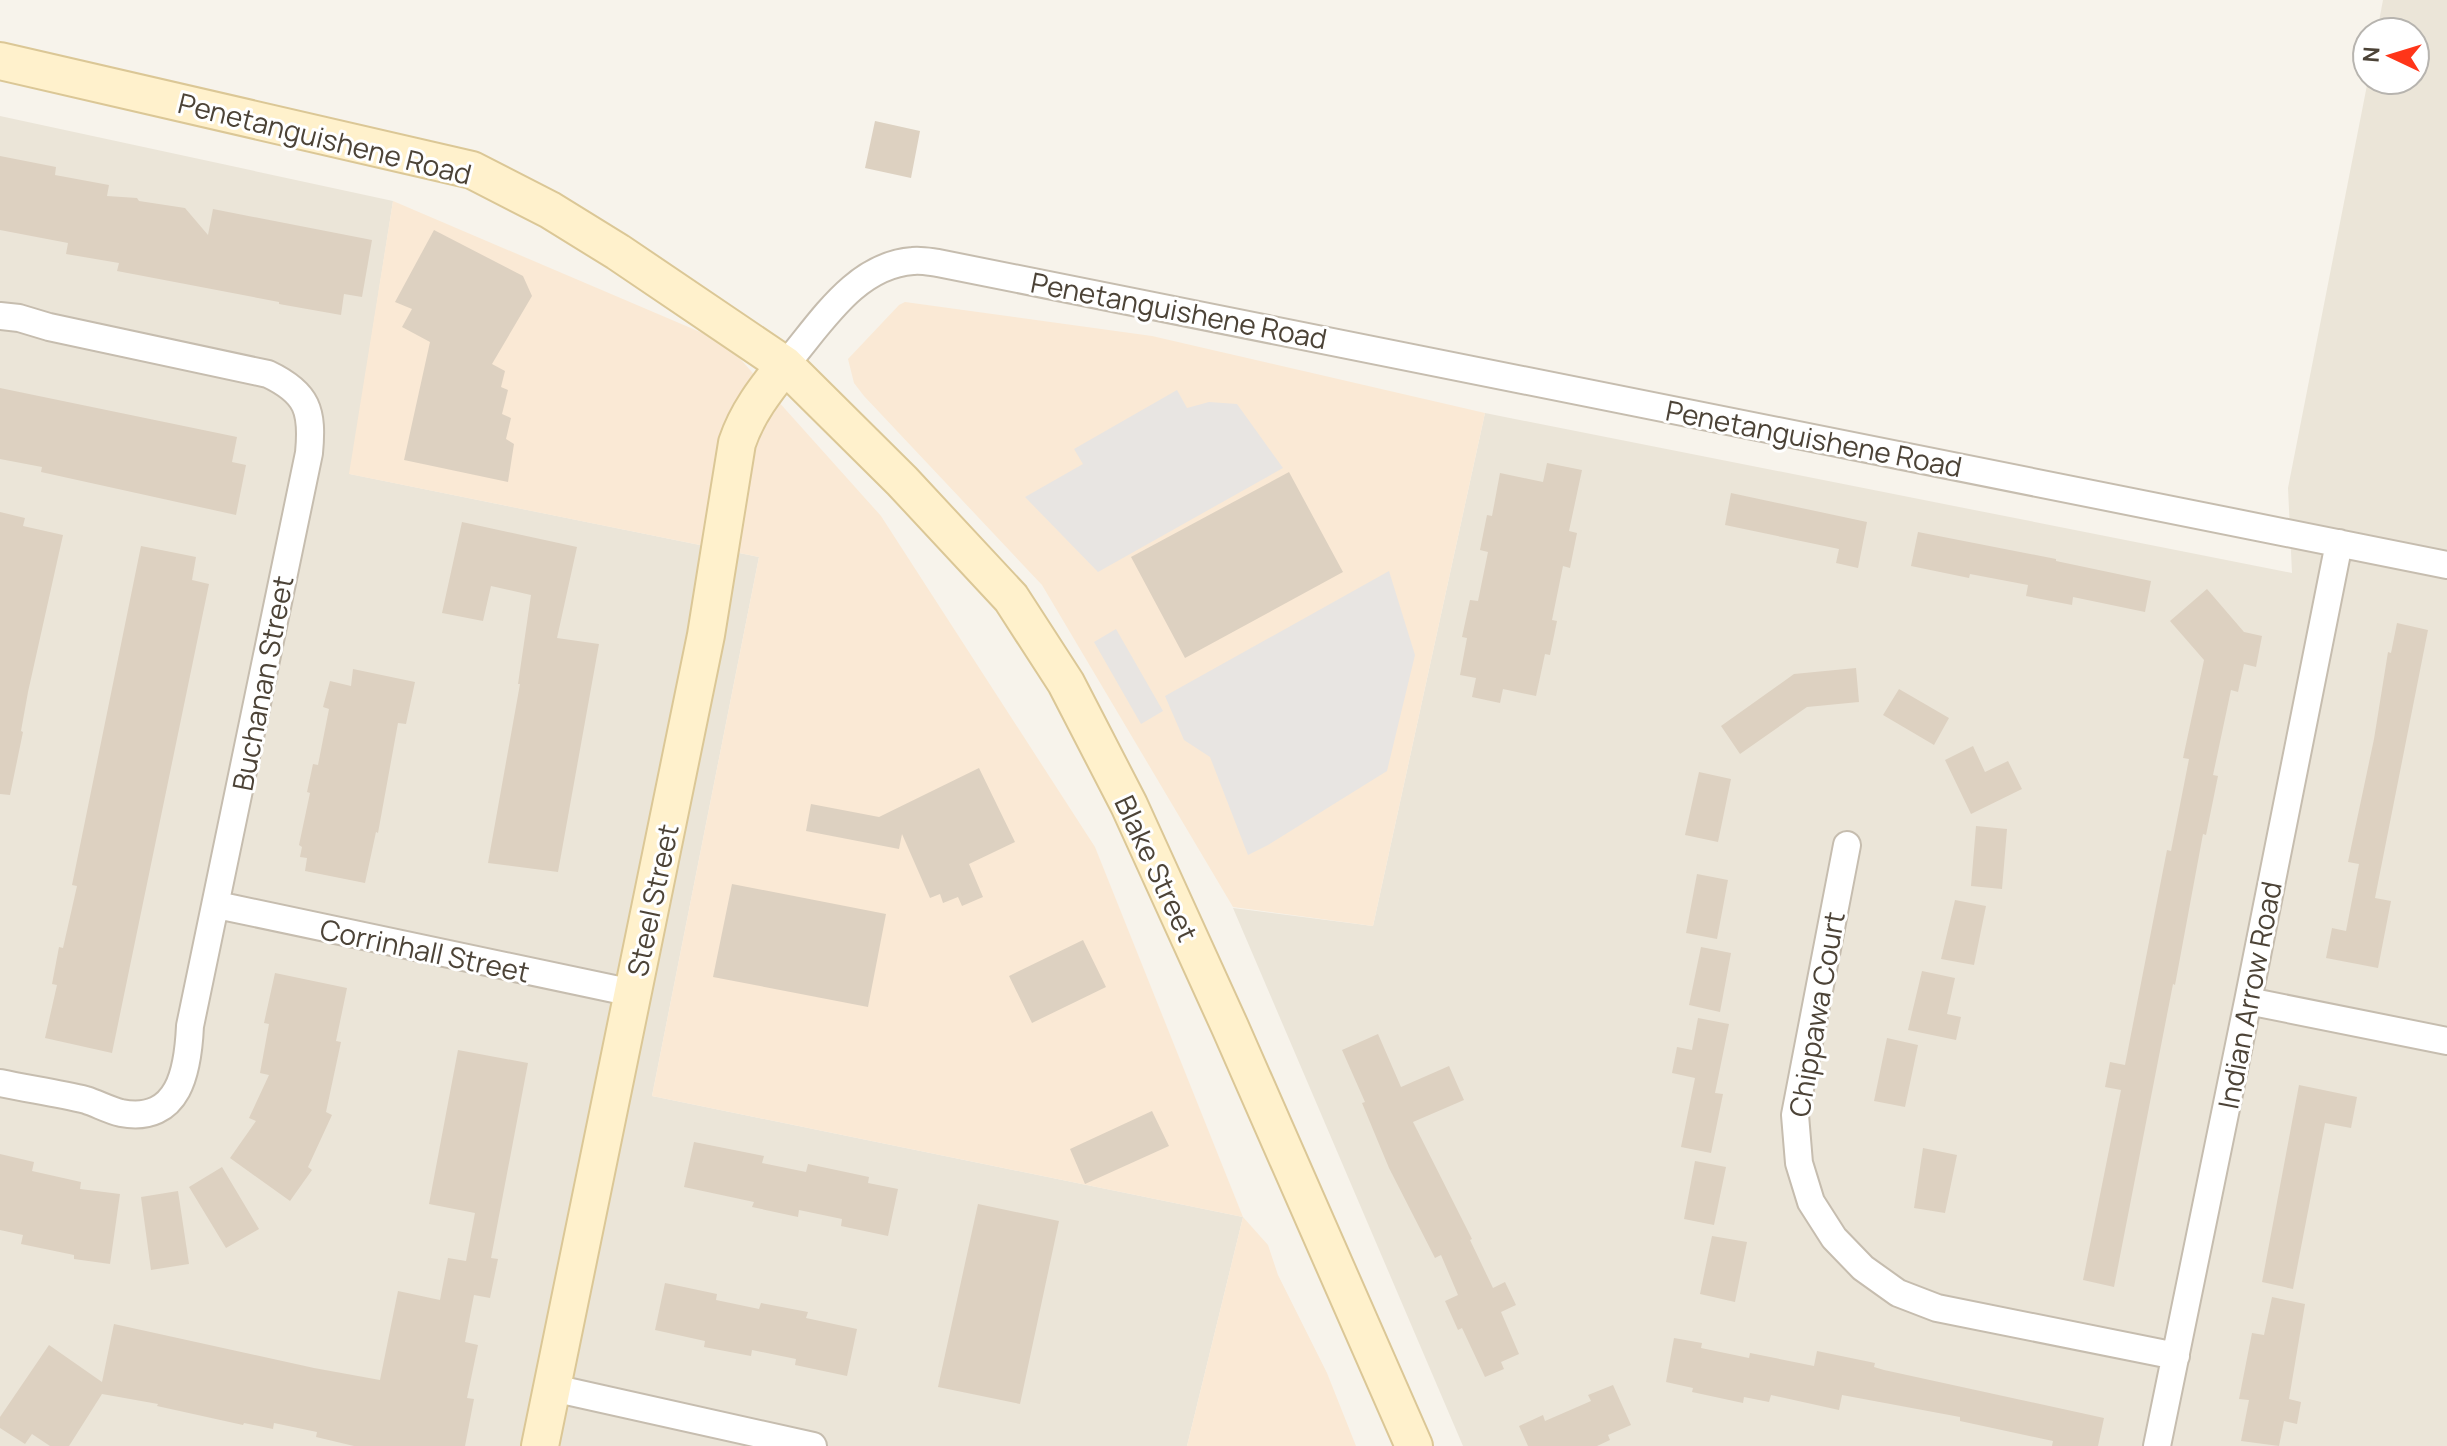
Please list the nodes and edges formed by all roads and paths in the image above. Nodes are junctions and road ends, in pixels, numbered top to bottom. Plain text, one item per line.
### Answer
1 (0, 61) edge
2 (0, 316) edge
3 (785, 365) junction
4 (2339, 543) junction
5 (2447, 565) edge
6 (1847, 845) dead end
7 (217, 905) junction
8 (633, 993) junction
9 (2248, 1001) junction
10 (2447, 1041) edge
11 (0, 1083) edge
12 (2176, 1356) junction
13 (553, 1388) junction
14 (540, 1446) edge
15 (813, 1446) edge
16 (1414, 1446) edge
17 (2157, 1446) edge

1 - 3 main road, Penetanguishene Road
2 - 7 street, Buchanan Street
3 - 4 street, Penetanguishene Road
3 - 8 main road, Steel Street
3 - 16 main road, Blake Street
4 - 5 street, Penetanguishene Road
4 - 9 street, Indian Arrow Road
6 - 12 street, Chippawa Court
7 - 8 street, Corrinhall Street
7 - 11 street, Buchanan Street
8 - 13 main road, Steel Street
9 - 10 street
9 - 12 street, Indian Arrow Road
12 - 17 street, Indian Arrow Road
13 - 14 main road, Steel Street
13 - 15 street

